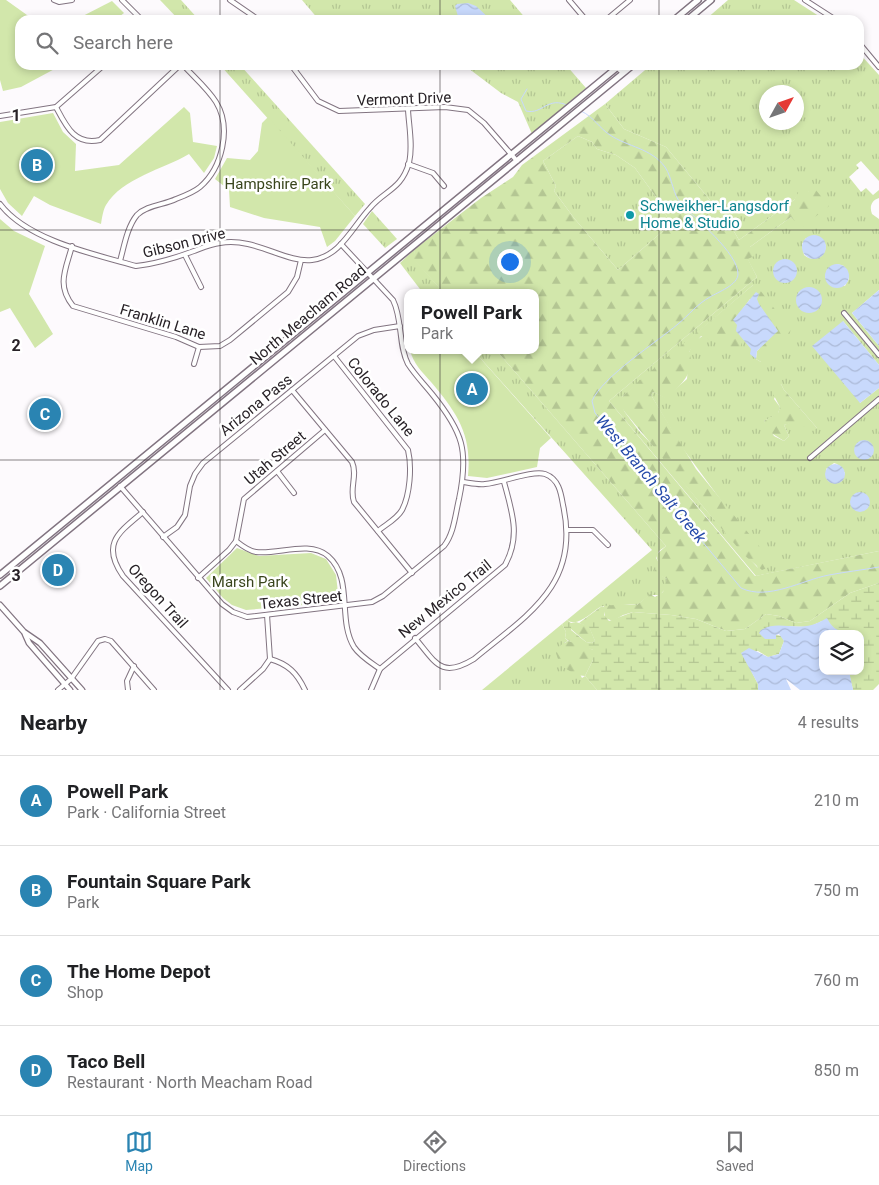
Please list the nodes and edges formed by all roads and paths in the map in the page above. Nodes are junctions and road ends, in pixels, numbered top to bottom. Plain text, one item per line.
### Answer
1 (54, 0) edge
2 (72, 0) edge
3 (122, 0) edge
4 (230, 0) edge
5 (569, 0) edge
6 (630, 0) edge
7 (698, 0) edge
8 (711, 0) edge
9 (805, 0) edge
10 (137, 15) edge
11 (252, 15) edge
12 (582, 15) edge
13 (612, 15) edge
14 (680, 15) edge
15 (693, 15) edge
16 (828, 15) edge
17 (864, 49) edge
18 (879, 67) edge
19 (98, 70) edge
20 (176, 70) edge
21 (186, 70) edge
22 (295, 70) edge
23 (613, 70) edge
24 (621, 70) edge
25 (627, 70) edge
26 (624, 73) junction
27 (56, 107) junction
28 (408, 110) junction
29 (0, 116) edge
30 (511, 154) junction
31 (517, 160) junction
32 (408, 164) junction
33 (444, 186) dead end
34 (0, 204) edge
35 (341, 244) junction
36 (72, 246) junction
37 (185, 255) junction
38 (301, 260) junction
39 (120, 262) junction
40 (367, 273) junction
41 (373, 278) junction
42 (201, 287) dead end
43 (844, 313) dead end
44 (400, 326) junction
45 (404, 344) edge
46 (199, 347) junction
47 (406, 354) edge
48 (879, 355) edge
49 (334, 356) junction
50 (194, 364) dead end
51 (292, 390) junction
52 (879, 399) edge
53 (325, 430) junction
54 (810, 458) dead end
55 (277, 471) junction
56 (463, 482) junction
57 (504, 482) junction
58 (120, 486) junction
59 (294, 492) dead end
60 (142, 512) junction
61 (567, 530) junction
62 (378, 531) junction
63 (163, 537) junction
64 (236, 541) junction
65 (608, 545) dead end
66 (412, 573) junction
67 (0, 575) edge
68 (198, 578) junction
69 (0, 586) edge
70 (0, 605) edge
71 (344, 607) junction
72 (268, 615) junction
73 (24, 632) junction
74 (415, 638) junction
75 (270, 659) junction
76 (134, 666) junction
77 (380, 669) junction
78 (71, 679) junction
79 (65, 684) junction
80 (58, 690) edge
81 (70, 690) edge
82 (82, 690) edge
83 (128, 690) edge
84 (154, 690) edge
85 (228, 690) edge
86 (240, 690) edge
87 (305, 690) edge
88 (371, 690) edge

1 - 2 street
3 - 10 street
4 - 11 street
5 - 12 street
6 - 13 street
7 - 14 main road
8 - 15 main road
9 - 16 street
17 - 18 street
19 - 27 street
20 - 27 street
21 - 39 street
22 - 28 street, Vermont Drive
23 - 30 main road, North Meacham Road
24 - 26 street
25 - 26 main road, North Meacham Road
26 - 31 main road, North Meacham Road
27 - 29 street
28 - 30 street, Vermont Drive
28 - 32 street
30 - 31 street, Vermont Drive
30 - 40 main road, North Meacham Road
31 - 41 main road, North Meacham Road
32 - 33 street
32 - 35 street
34 - 36 street, Gibson Drive
35 - 38 street
35 - 40 street, Texas Street
36 - 39 street, Gibson Drive
36 - 46 street, Franklin Lane
37 - 38 street, Gibson Drive
37 - 39 street, Gibson Drive
37 - 42 street
38 - 46 street, Franklin Lane
40 - 41 street, Texas Street
40 - 67 main road, North Meacham Road
41 - 44 street, Texas Street
41 - 58 main road, North Meacham Road
43 - 48 street
44 - 45 street, Texas Street
44 - 49 street, Arizona Pass
46 - 50 street
47 - 56 street, Texas Street
49 - 51 street, Arizona Pass
49 - 62 street, Colorado Lane
51 - 53 street
51 - 63 street, Arizona Pass
52 - 54 street
53 - 55 street, Utah Street
53 - 62 street
55 - 59 street
55 - 64 street, Utah Street
56 - 57 street
56 - 66 street, Texas Street
57 - 61 street
57 - 74 street, New Mexico Trail
58 - 60 street, Texas Street
58 - 69 main road, North Meacham Road
60 - 63 street, Texas Street
60 - 85 street, Oregon Trail
61 - 65 street
61 - 74 street
62 - 66 street
63 - 68 street, Texas Street
64 - 68 street
64 - 71 street
66 - 71 street, Texas Street
68 - 72 street, Texas Street
70 - 73 street
71 - 72 street, Texas Street
71 - 77 street
72 - 75 street
73 - 78 street
73 - 79 street
74 - 77 street, New Mexico Trail
75 - 86 street
75 - 87 street
76 - 78 street
76 - 83 street
76 - 84 street
77 - 88 street
78 - 79 street
78 - 82 street
79 - 80 street
79 - 81 street

